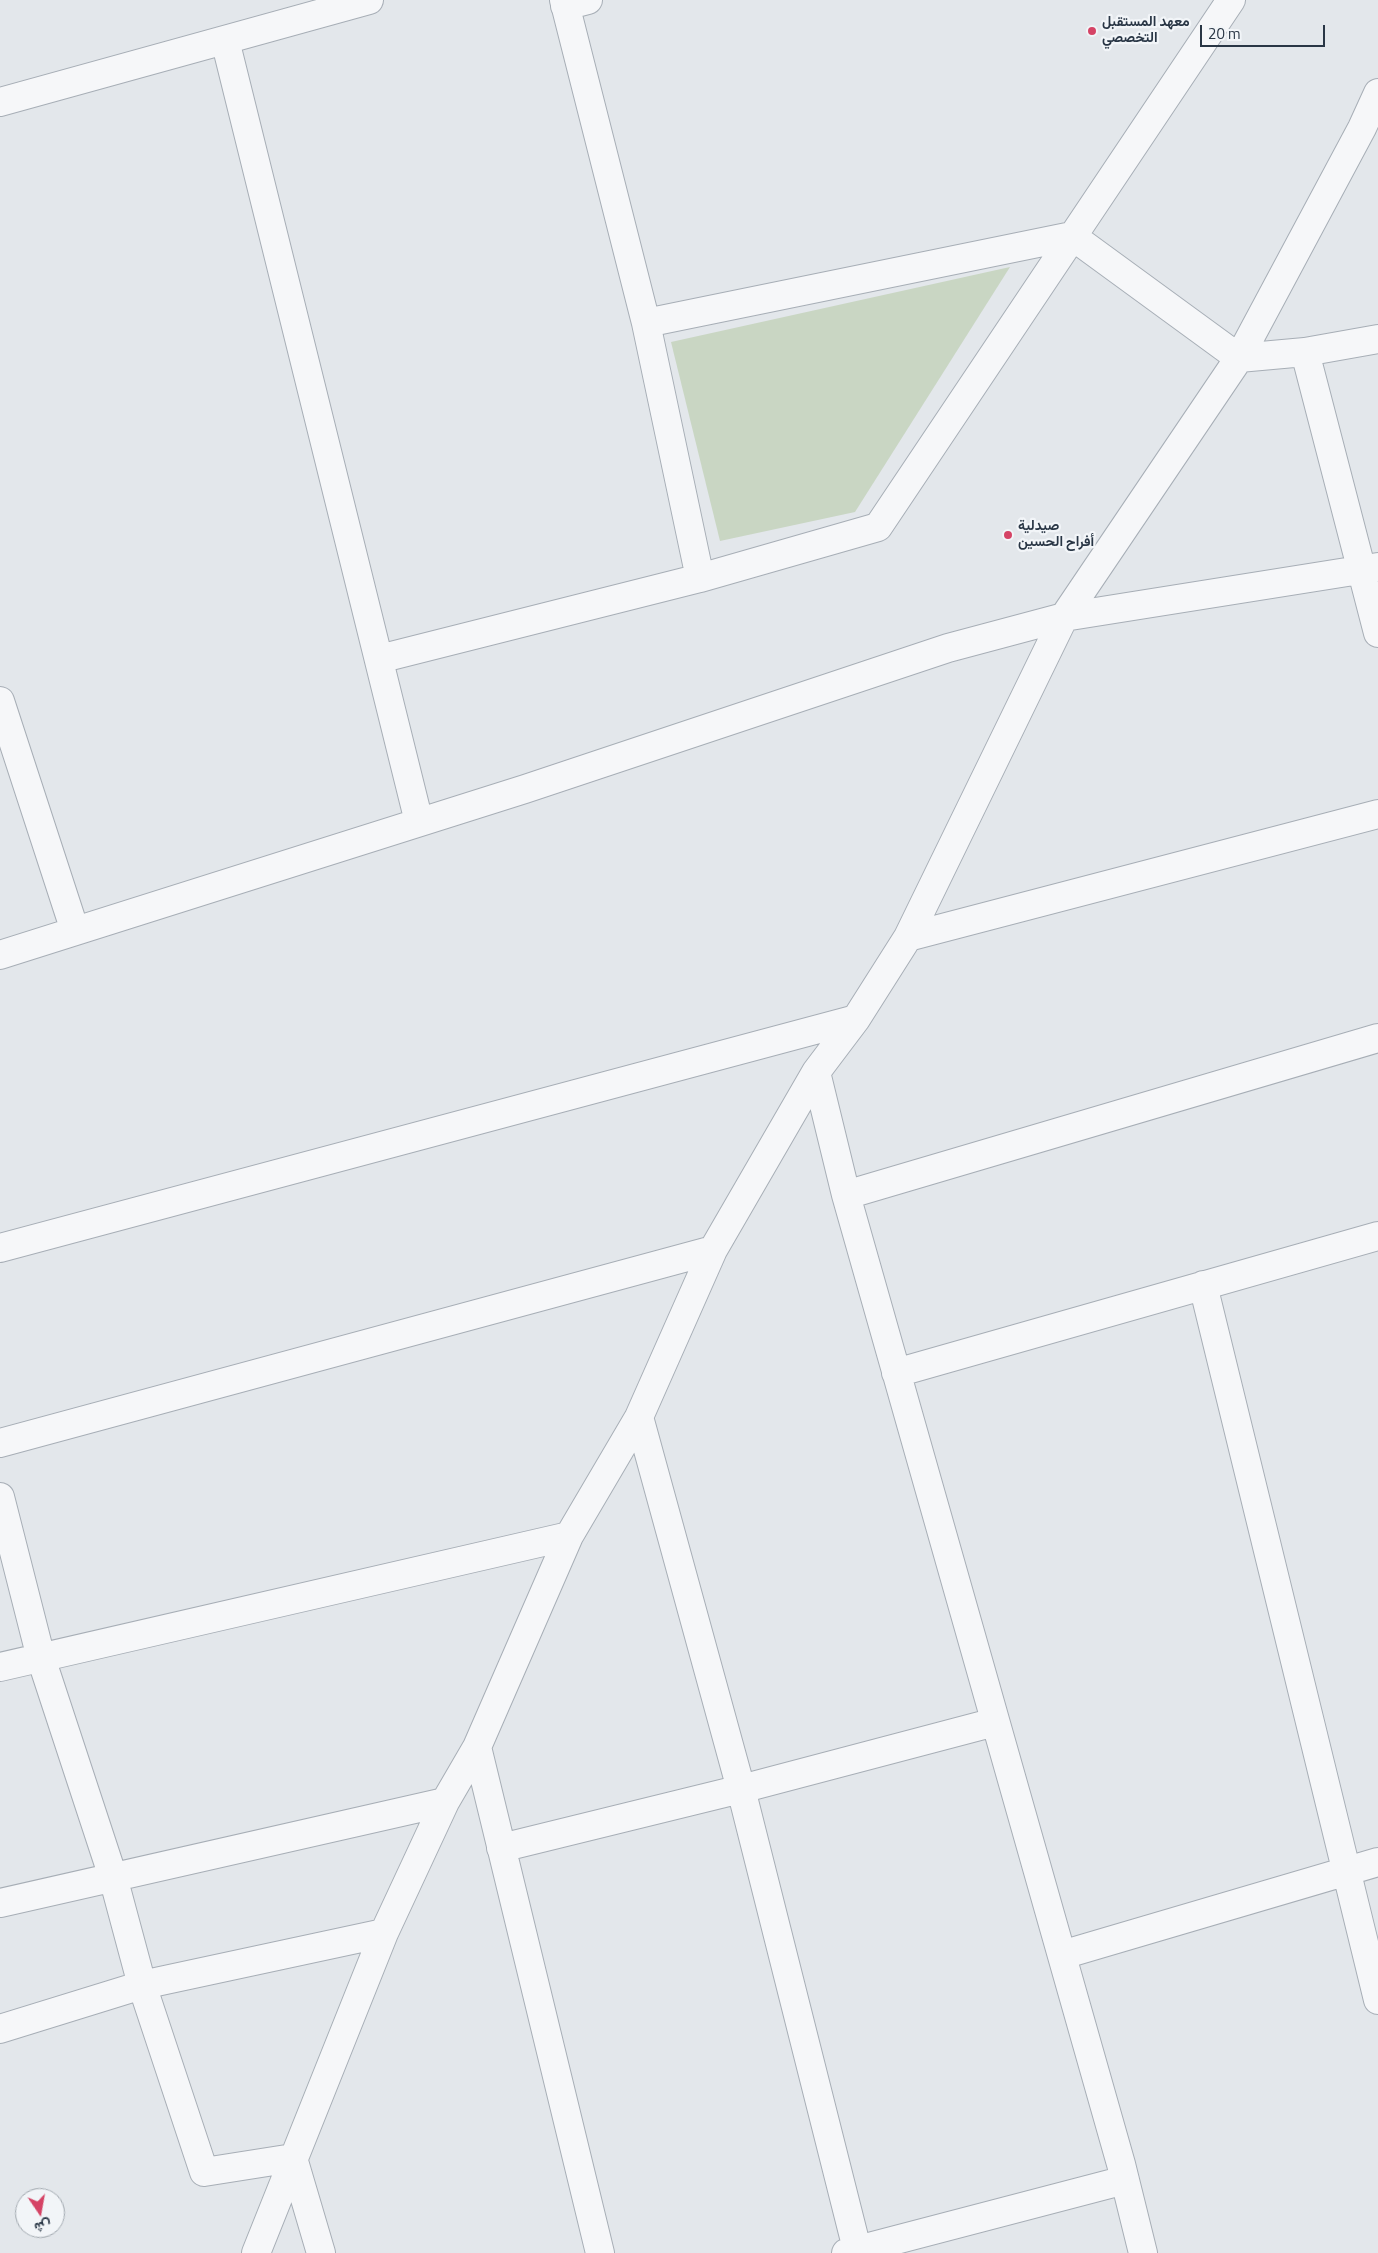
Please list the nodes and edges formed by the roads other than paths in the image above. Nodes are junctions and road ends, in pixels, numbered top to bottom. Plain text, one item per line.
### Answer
1 (369, 0) edge
2 (1231, 0) edge
3 (572, 2) edge
4 (225, 40) junction
5 (1378, 92) edge
6 (0, 102) edge
7 (1370, 127) edge
8 (1072, 236) junction
9 (646, 323) junction
10 (1378, 339) edge
11 (1305, 352) junction
12 (1239, 358) junction
13 (1370, 569) edge
14 (700, 578) junction
15 (1064, 617) junction
16 (1378, 633) edge
17 (379, 659) junction
18 (0, 701) edge
19 (1378, 814) edge
20 (419, 822) junction
21 (75, 931) junction
22 (908, 937) junction
23 (0, 955) edge
24 (856, 1019) junction
25 (1378, 1038) edge
26 (816, 1072) junction
27 (846, 1195) junction
28 (1378, 1236) edge
29 (0, 1248) edge
30 (713, 1250) junction
31 (1203, 1285) junction
32 (896, 1373) junction
33 (639, 1416) junction
34 (0, 1443) edge
35 (0, 1498) edge
36 (569, 1536) junction
37 (41, 1658) junction
38 (0, 1667) edge
39 (995, 1722) junction
40 (477, 1747) junction
41 (741, 1789) junction
42 (446, 1802) junction
43 (501, 1848) junction
44 (1378, 1862) edge
45 (1347, 1871) junction
46 (113, 1877) junction
47 (0, 1903) edge
48 (384, 1933) junction
49 (1062, 1955) junction
50 (142, 1985) junction
51 (1378, 2000) edge
52 (0, 2029) edge
53 (293, 2158) junction
54 (1125, 2180) junction
55 (854, 2252) edge
56 (256, 2253) edge
57 (321, 2253) edge
58 (600, 2253) edge
59 (1143, 2253) edge

1 - 4 street
2 - 8 street
3 - 9 street
4 - 6 street
4 - 17 street
5 - 7 street
7 - 12 street
8 - 9 street
8 - 12 street
8 - 14 street
9 - 14 street
10 - 11 street
11 - 12 street
11 - 13 street
12 - 15 street
13 - 15 street
13 - 16 street
14 - 17 street
15 - 20 street
15 - 22 street
17 - 20 street
18 - 21 street
19 - 22 street
20 - 21 street
21 - 23 street
22 - 24 street
24 - 26 street
24 - 29 street
25 - 27 street
26 - 27 street
26 - 30 street
27 - 32 street
28 - 31 street
30 - 33 street
30 - 34 street
31 - 32 street
31 - 45 street
32 - 39 street
33 - 36 street
33 - 41 street
35 - 37 street
36 - 37 street
36 - 40 street
37 - 38 street
37 - 46 street
39 - 41 street
39 - 49 street
40 - 42 street
40 - 43 street
41 - 43 street
41 - 55 street
42 - 46 street
42 - 48 street
43 - 58 street
44 - 45 street
45 - 49 street
45 - 51 street
46 - 47 street
46 - 50 street
48 - 50 street
48 - 53 street
49 - 54 street
50 - 52 street
50 - 53 street
53 - 56 street
53 - 57 street
54 - 55 street
54 - 59 street

